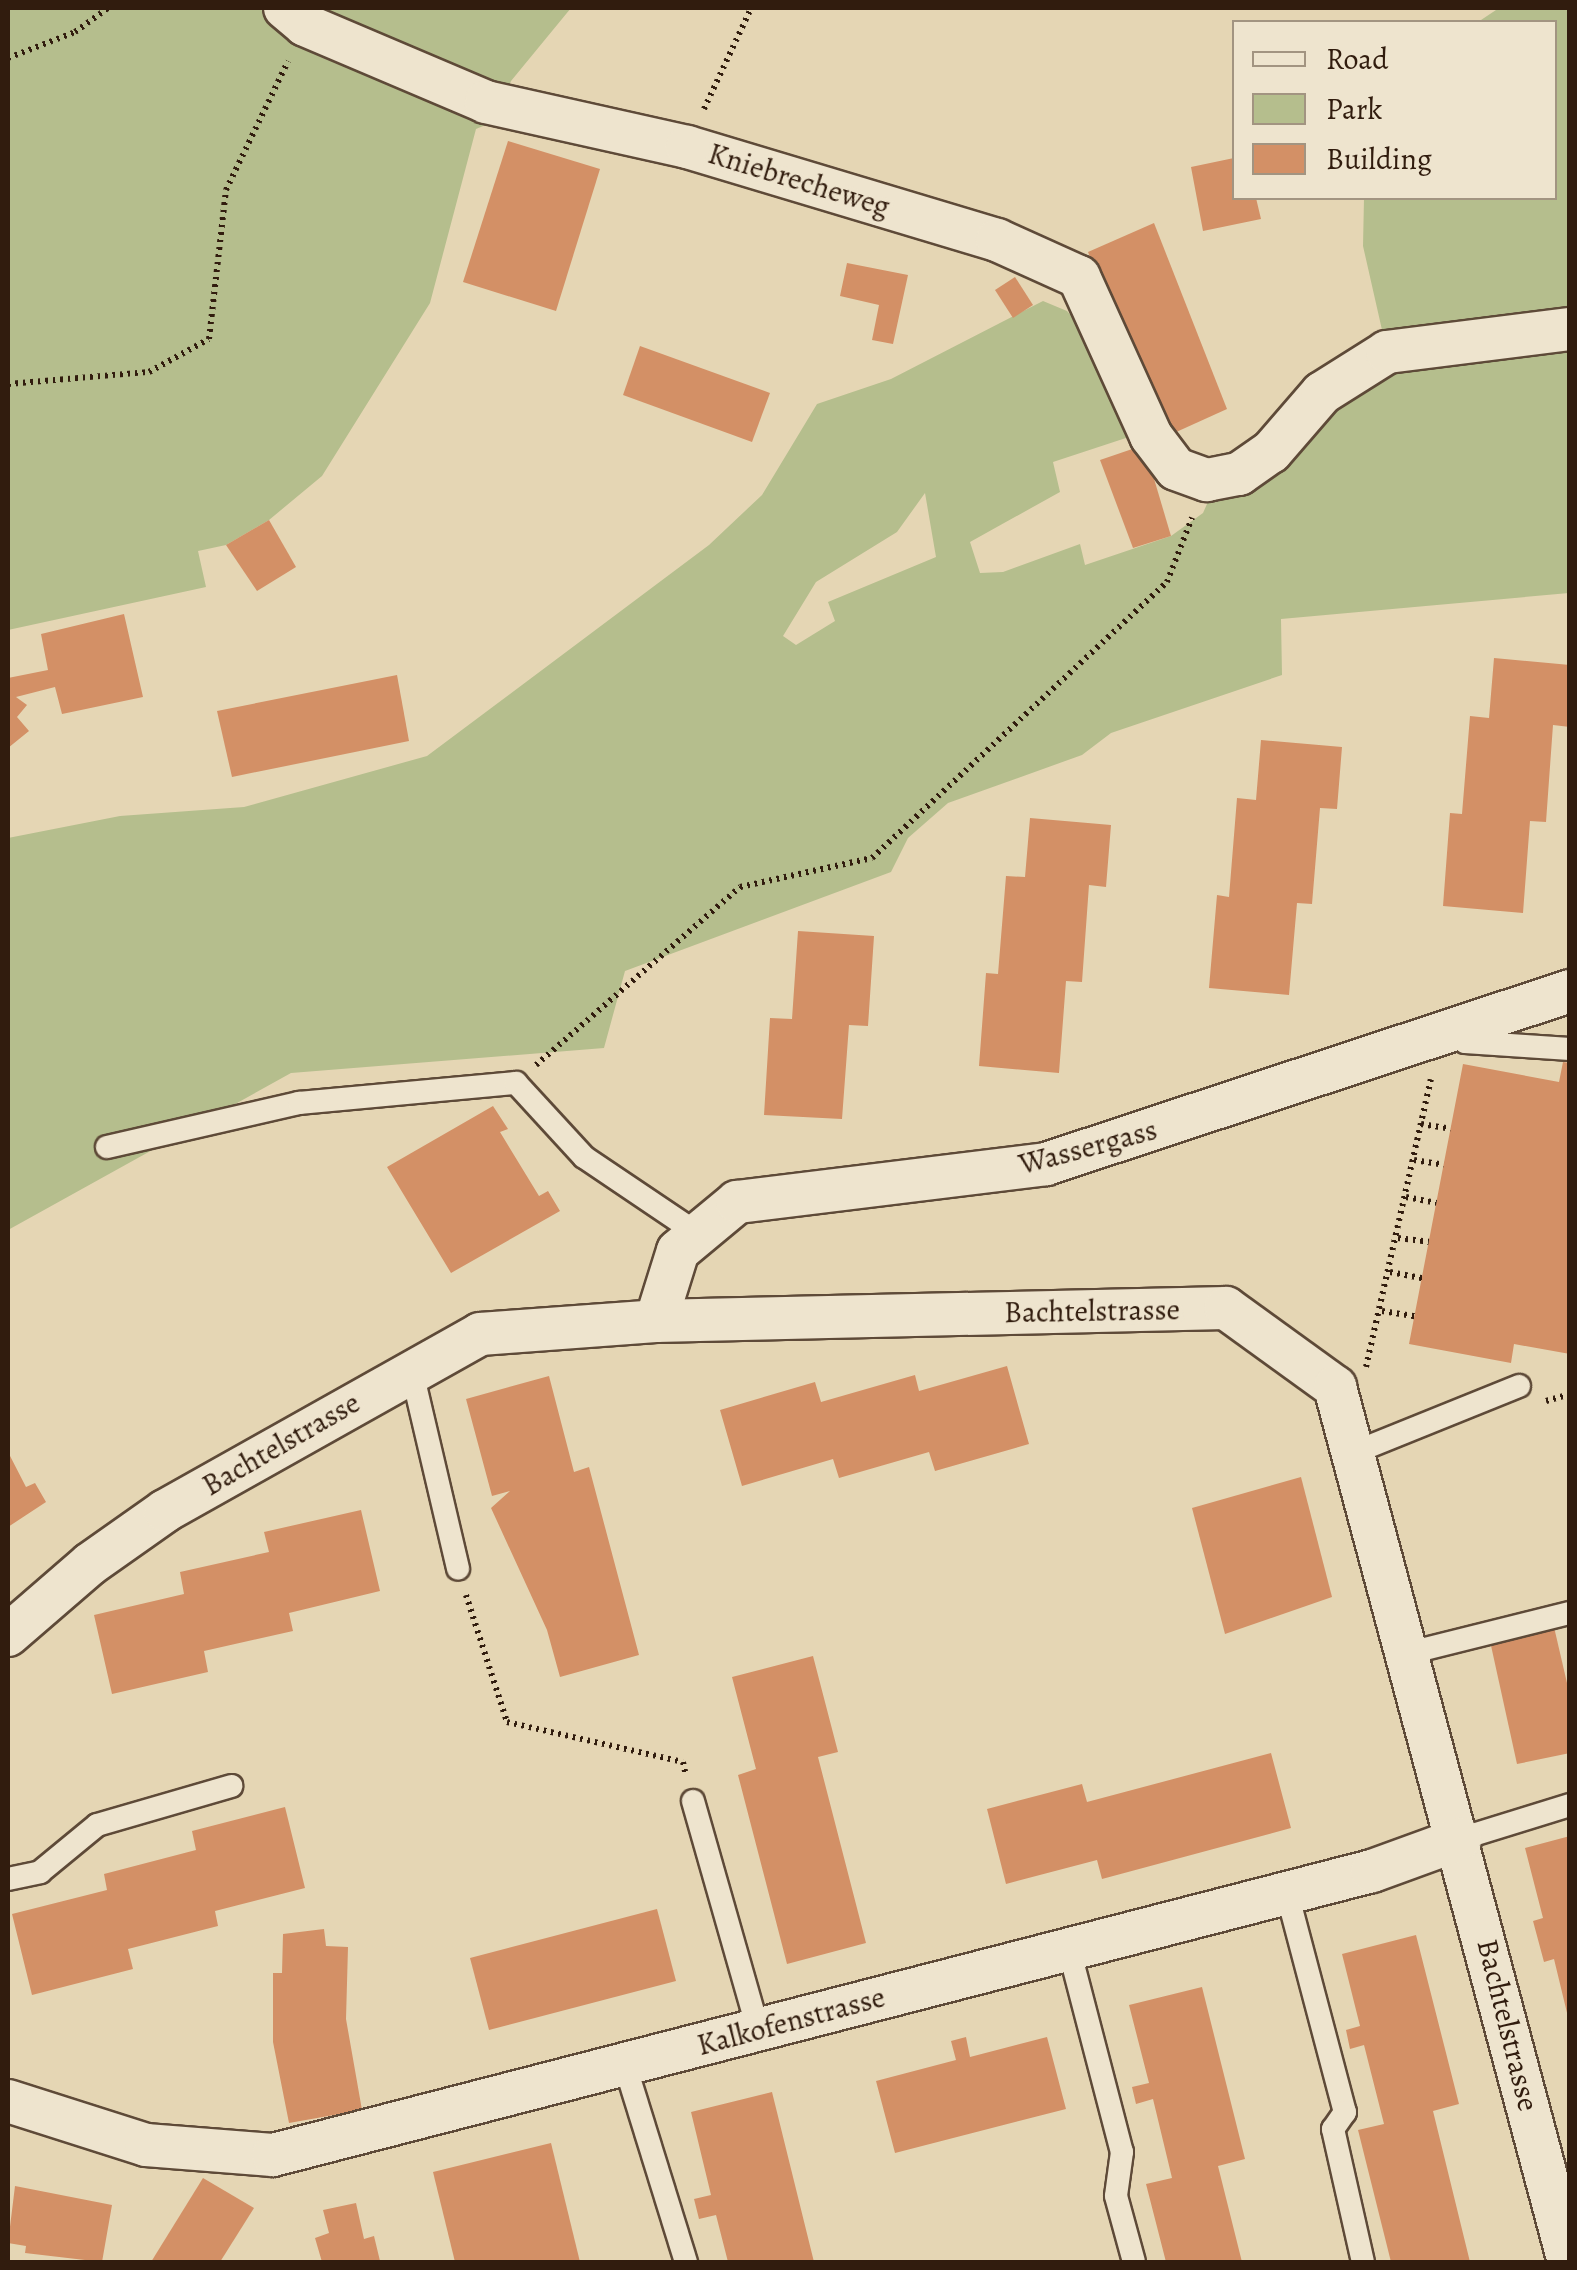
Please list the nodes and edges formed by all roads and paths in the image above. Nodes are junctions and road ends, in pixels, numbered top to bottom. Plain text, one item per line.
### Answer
1 (108, 8) edge
2 (751, 8) edge
3 (295, 16) edge
4 (8, 58) edge
5 (687, 146) junction
6 (1570, 329) edge
7 (8, 384) edge
8 (1208, 480) junction
9 (1570, 991) edge
10 (1461, 1036) junction
11 (1570, 1049) edge
12 (516, 1083) junction
13 (1421, 1124) junction
14 (1450, 1129) dead end
15 (108, 1147) dead end
16 (1414, 1160) junction
17 (1444, 1165) dead end
18 (1406, 1198) junction
19 (1436, 1204) dead end
20 (698, 1234) junction
21 (1398, 1238) junction
22 (1429, 1242) dead end
23 (1390, 1272) junction
24 (1422, 1278) dead end
25 (1382, 1311) junction
26 (1415, 1316) dead end
27 (656, 1321) junction
28 (410, 1368) junction
29 (1335, 1386) junction
30 (1519, 1386) dead end
31 (1353, 1453) junction
32 (458, 1569) joint
33 (1570, 1613) edge
34 (8, 1635) edge
35 (1409, 1653) junction
36 (232, 1786) dead end
37 (693, 1801) joint
38 (1570, 1804) edge
39 (1460, 1839) junction
40 (8, 1879) edge
41 (1287, 1893) junction
42 (1070, 1949) junction
43 (758, 2029) junction
44 (626, 2065) junction
45 (8, 2101) edge
46 (686, 2262) edge
47 (1134, 2262) edge
48 (1363, 2262) edge
49 (1569, 2262) edge

1 - 4 path
2 - 5 path
3 - 5 street, Kniebrecheweg
3 - 7 path
5 - 8 street, Kniebrecheweg
6 - 8 street
8 - 12 path
9 - 10 street, Wassergass
10 - 11 lane
10 - 13 path
10 - 20 street, Wassergass
12 - 15 lane
12 - 20 lane
13 - 14 path
13 - 16 path
16 - 17 path
16 - 18 path
18 - 19 path
18 - 21 path
20 - 27 street, Wassergass
21 - 22 path
21 - 23 path
23 - 24 path
23 - 25 path
25 - 26 path
25 - 29 path
27 - 28 street, Bachtelstrasse
27 - 29 street, Bachtelstrasse
28 - 32 lane
28 - 34 street, Bachtelstrasse
29 - 31 street, Bachtelstrasse
30 - 31 lane
31 - 35 street, Bachtelstrasse
32 - 37 path
33 - 35 lane
35 - 39 street, Bachtelstrasse
36 - 40 lane
37 - 43 lane
38 - 39 lane, Kalkofenstrasse
39 - 41 street, Kalkofenstrasse
39 - 49 street, Bachtelstrasse
41 - 42 street, Kalkofenstrasse
41 - 48 lane
42 - 43 street, Kalkofenstrasse
42 - 47 lane
43 - 44 street, Kalkofenstrasse
44 - 45 street, Kalkofenstrasse
44 - 46 lane

